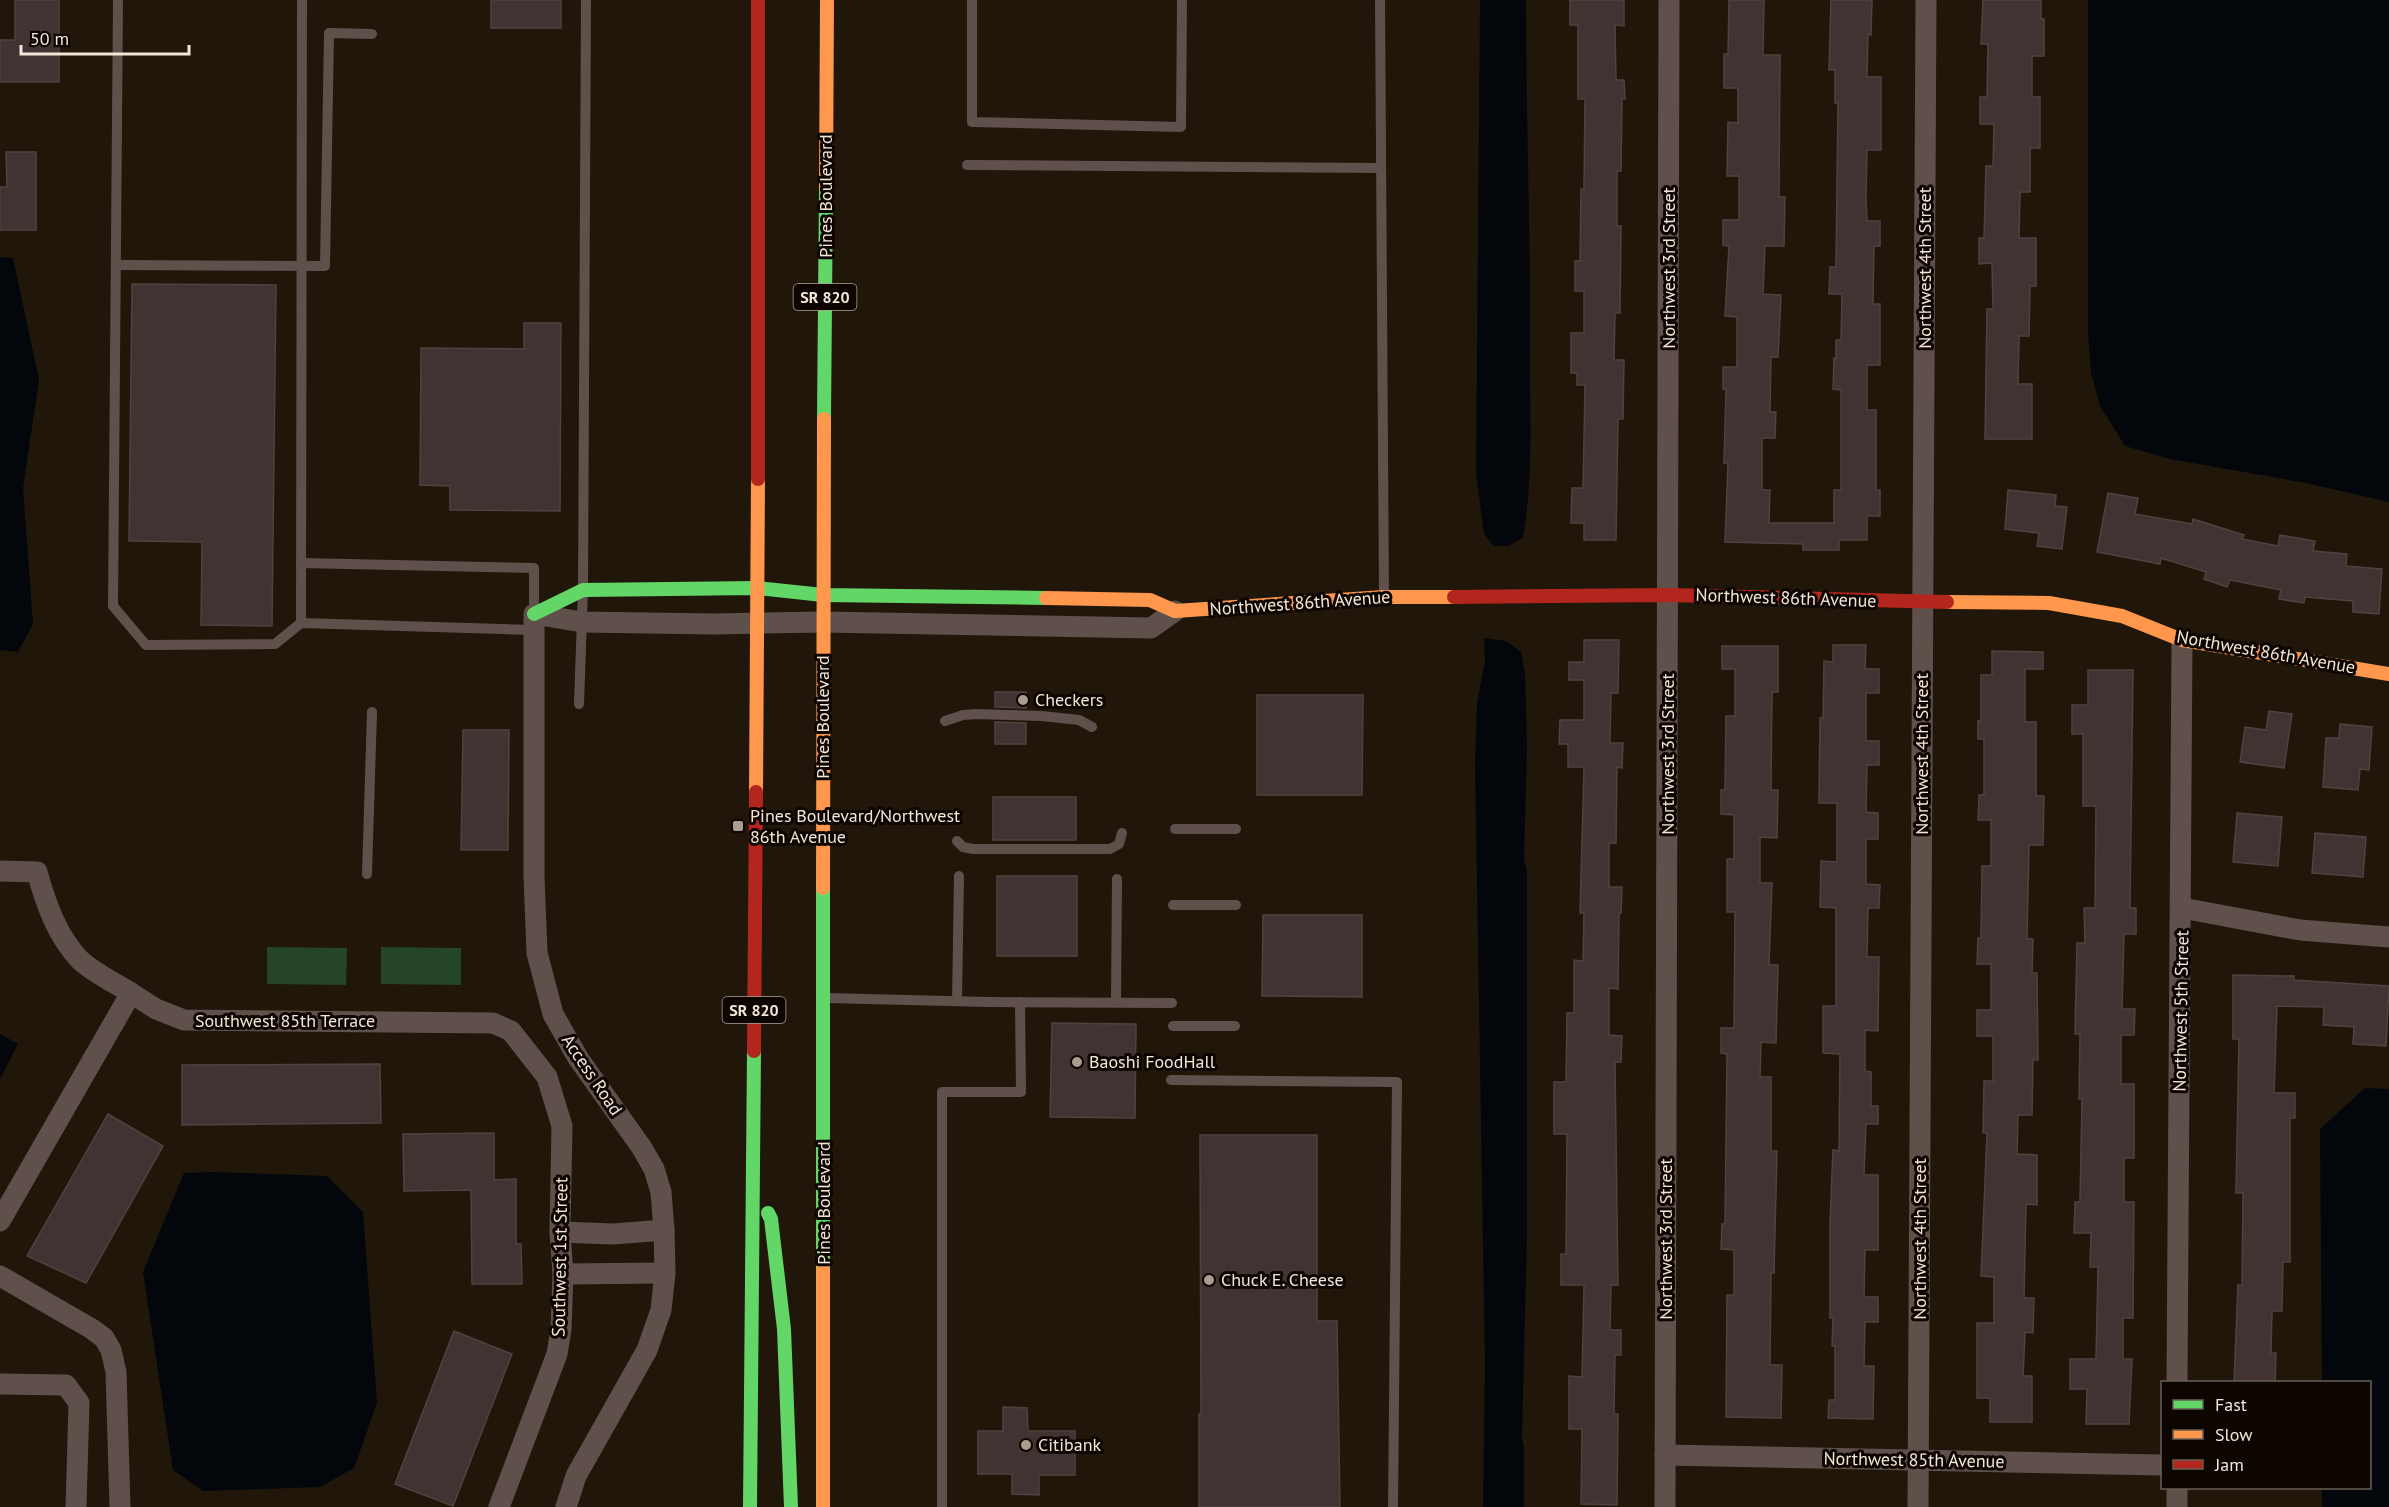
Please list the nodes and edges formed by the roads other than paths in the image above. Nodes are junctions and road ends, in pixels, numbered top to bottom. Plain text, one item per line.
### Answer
1 (118, 0) edge
2 (302, 0) edge
3 (586, 0) edge
4 (758, 0) edge
5 (827, 0) edge
6 (972, 0) edge
7 (1182, 0) edge
8 (1380, 0) edge
9 (1669, 0) edge
10 (1926, 0) edge
11 (372, 34) dead end
12 (967, 165) dead end
13 (1381, 168) junction
14 (116, 265) junction
15 (302, 268) junction
16 (301, 563) junction
17 (757, 588) junction
18 (583, 590) junction
19 (823, 594) junction
20 (1668, 595) junction
21 (1384, 597) junction
22 (1923, 602) junction
23 (1175, 611) junction
24 (534, 622) junction
25 (582, 622) junction
26 (823, 622) junction
27 (301, 623) junction
28 (757, 624) junction
29 (2182, 640) junction
30 (2389, 674) edge
31 (579, 704) dead end
32 (372, 712) dead end
33 (945, 721) dead end
34 (1092, 727) dead end
35 (1175, 829) dead end
36 (1236, 829) dead end
37 (1122, 833) dead end
38 (957, 841) dead end
39 (0, 871) edge
40 (367, 874) dead end
41 (960, 876) dead end
42 (1117, 879) dead end
43 (1173, 905) dead end
44 (1236, 905) dead end
45 (2182, 908) junction
46 (2389, 937) edge
47 (131, 993) junction
48 (824, 998) junction
49 (957, 1001) junction
50 (1116, 1001) junction
51 (1020, 1002) junction
52 (1172, 1003) dead end
53 (493, 1023) joint
54 (1173, 1026) dead end
55 (1235, 1026) dead end
56 (1172, 1080) dead end
57 (753, 1179) junction
58 (0, 1221) edge
59 (664, 1230) junction
60 (560, 1232) junction
61 (665, 1273) junction
62 (563, 1274) junction
63 (0, 1276) edge
64 (2177, 1381) edge
65 (0, 1384) edge
66 (1665, 1455) junction
67 (1918, 1460) junction
68 (2161, 1465) edge
69 (2177, 1489) edge
70 (76, 1507) edge
71 (120, 1507) edge
72 (499, 1507) edge
73 (566, 1507) edge
74 (750, 1507) edge
75 (791, 1507) edge
76 (823, 1507) edge
77 (942, 1507) edge
78 (1394, 1507) edge
79 (1665, 1507) edge
80 (1918, 1507) edge
81 (2177, 1507) edge

1 - 14 lane
2 - 15 lane
3 - 18 lane
4 - 17 main road, SR 820
5 - 19 main road, Pines Boulevard / SR 820
6 - 7 lane
8 - 13 lane
9 - 20 street, Northwest 3rd Street
10 - 22 street, Northwest 4th Street
11 - 15 lane
12 - 13 lane
13 - 21 lane
14 - 15 lane
14 - 27 lane
15 - 16 lane
16 - 24 lane
16 - 27 lane
17 - 18 main road
17 - 19 main road, Northwest 86th Avenue
17 - 28 main road, SR 820
18 - 24 main road
18 - 25 lane
19 - 23 main road, Northwest 86th Avenue
19 - 26 main road, Pines Boulevard / SR 820
20 - 21 main road, Northwest 86th Avenue
20 - 22 main road, Northwest 86th Avenue
20 - 66 street, Northwest 3rd Street
21 - 23 main road, Northwest 86th Avenue
22 - 29 main road, Northwest 86th Avenue
22 - 67 street, Northwest 4th Street
23 - 26 street
24 - 25 street
24 - 27 lane
24 - 59 street, Access Road
25 - 28 street
25 - 31 lane
26 - 28 street
26 - 48 main road, Pines Boulevard / SR 820
28 - 57 main road, SR 820
29 - 30 main road, Northwest 86th Avenue
29 - 45 street, Northwest 5th Street
32 - 40 lane
33 - 34 lane
35 - 36 lane
37 - 38 lane
39 - 47 street, Southwest 85th Terrace
41 - 49 lane
42 - 50 lane
43 - 44 lane
45 - 46 street
45 - 64 street, Northwest 5th Street
47 - 53 street, Southwest 85th Terrace
47 - 58 street
48 - 49 lane
48 - 76 main road, Pines Boulevard / SR 820
49 - 51 lane
50 - 51 lane
50 - 52 lane
51 - 77 lane
53 - 60 street, Southwest 1st Street
54 - 55 lane
56 - 78 lane
57 - 74 main road, SR 820
57 - 75 main road
59 - 60 street
59 - 61 street, Access Road
60 - 62 street, Southwest 1st Street
61 - 62 street
61 - 73 street, Access Road
62 - 72 street, Southwest 1st Street
63 - 71 street
65 - 70 street
66 - 67 street, Northwest 85th Avenue
66 - 79 street, Northwest 3rd Street
67 - 68 street, Northwest 85th Avenue
67 - 80 street, Northwest 4th Street
69 - 81 street

